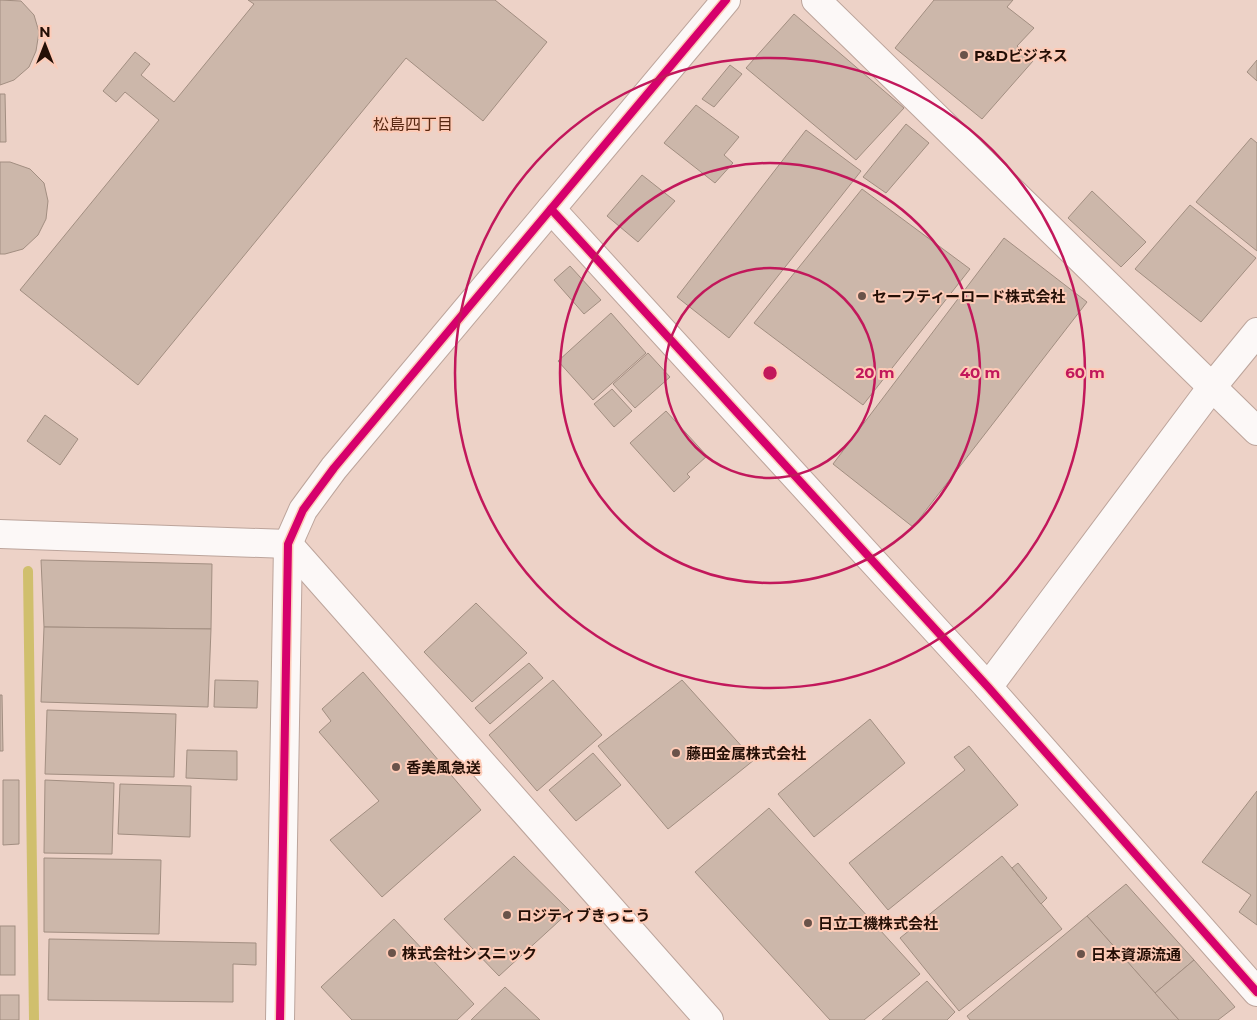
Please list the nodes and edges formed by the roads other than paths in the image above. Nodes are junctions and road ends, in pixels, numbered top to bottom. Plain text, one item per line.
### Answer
1 (726, 0) edge
2 (816, 0) edge
3 (551, 209) junction
4 (1257, 332) edge
5 (1212, 387) junction
6 (1257, 431) edge
7 (0, 534) edge
8 (288, 544) junction
9 (988, 687) junction
10 (1257, 992) edge
11 (280, 1020) edge
12 (710, 1020) edge

1 - 3 street
2 - 5 street
3 - 8 street
3 - 9 street
4 - 5 street
5 - 6 street
5 - 9 street
7 - 8 street
8 - 11 street
8 - 12 street
9 - 10 street

